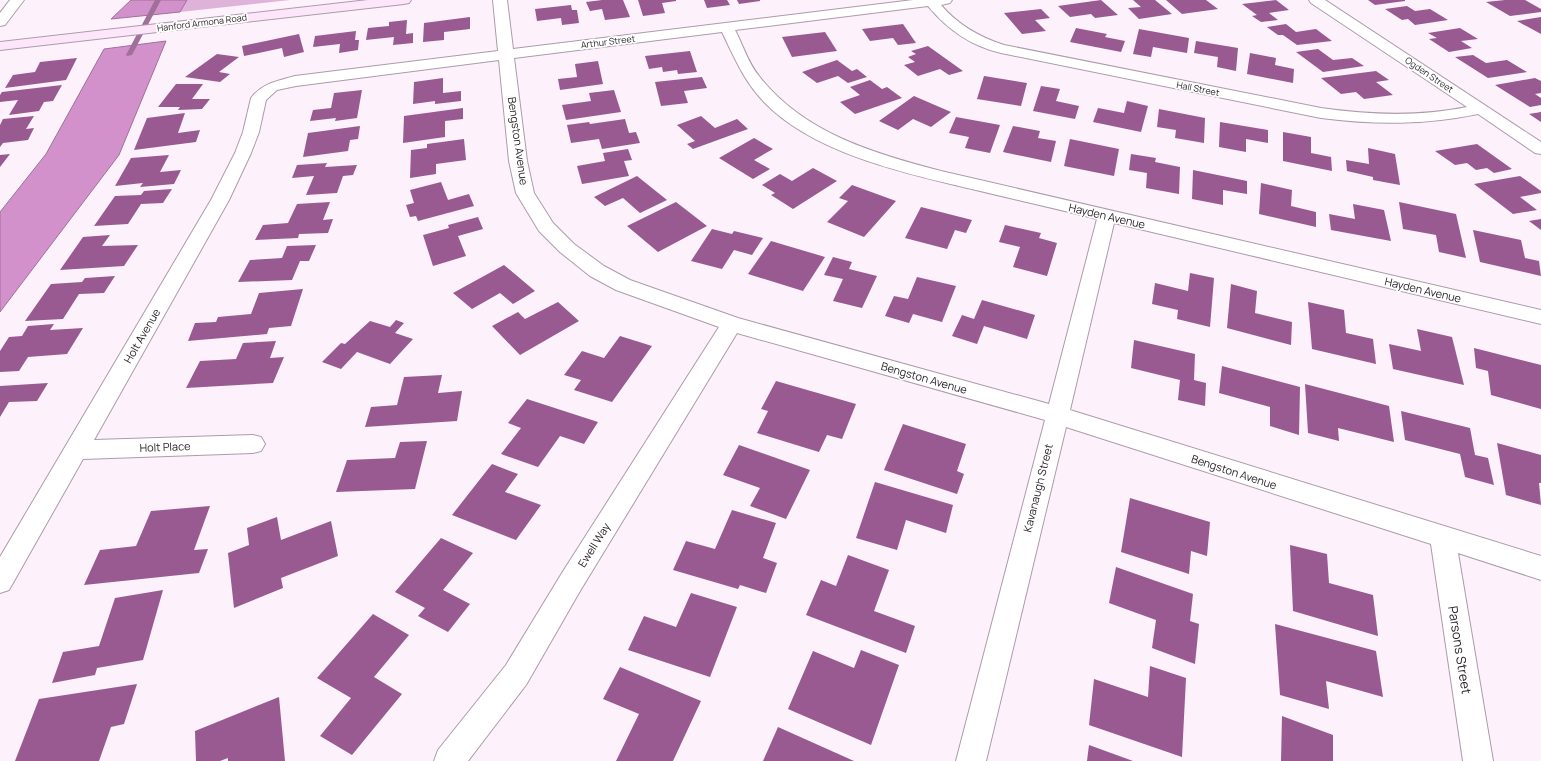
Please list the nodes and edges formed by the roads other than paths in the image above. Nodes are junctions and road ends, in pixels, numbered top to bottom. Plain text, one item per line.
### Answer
1 (17, 0) edge
2 (404, 0) edge
3 (500, 0) edge
4 (1316, 0) edge
5 (938, 1) edge
6 (0, 22) edge
7 (727, 28) junction
8 (0, 46) edge
9 (506, 54) junction
10 (272, 87) joint
11 (1481, 109) junction
12 (1541, 150) edge
13 (1107, 216) junction
14 (1541, 317) edge
15 (732, 324) junction
16 (1056, 416) junction
17 (253, 444) dead end
18 (76, 450) junction
19 (1443, 538) junction
20 (1541, 568) edge
21 (0, 581) edge
22 (449, 761) edge
23 (971, 761) edge
24 (1478, 761) edge

1 - 6 street
2 - 8 main road, Hanford Armona Road
3 - 9 street, Bengston Avenue
4 - 11 street, Ogden Street
5 - 7 street, Arthur Street
5 - 11 street, Hall Street
7 - 9 street, Arthur Street
7 - 13 street, Hayden Avenue
9 - 10 street, Arthur Street
9 - 15 street, Bengston Avenue
10 - 18 street, Holt Avenue
11 - 12 street, Ogden Street
13 - 14 street, Hayden Avenue
13 - 16 street, Kavanaugh Street
15 - 16 street, Bengston Avenue
15 - 22 street, Ewell Way
16 - 19 street, Bengston Avenue
16 - 23 street, Kavanaugh Street
17 - 18 street, Holt Place
18 - 21 street, Holt Avenue
19 - 20 street, Bengston Avenue
19 - 24 street, Parsons Street

